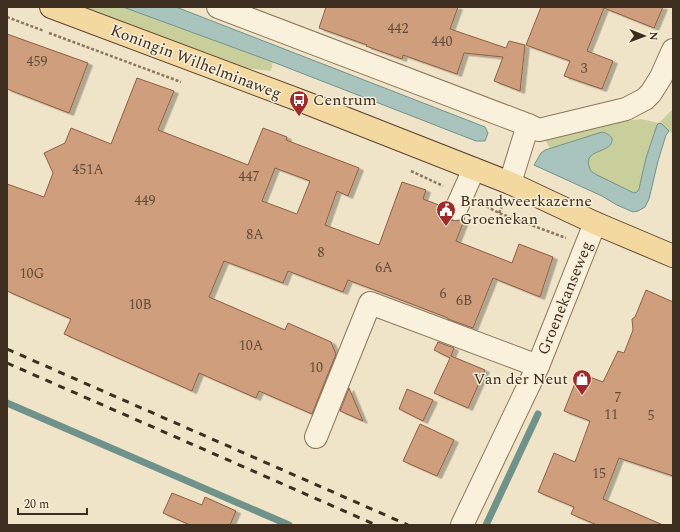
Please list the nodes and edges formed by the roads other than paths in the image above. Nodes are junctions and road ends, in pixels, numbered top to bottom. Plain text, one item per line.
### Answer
1 (51, 7) edge
2 (218, 7) edge
3 (673, 50) edge
4 (667, 78) edge
5 (528, 125) junction
6 (474, 169) junction
7 (510, 183) junction
8 (459, 202) road end
9 (595, 223) junction
10 (673, 256) edge
11 (538, 366) junction
12 (316, 437) dead end
13 (462, 525) edge

1 - 6 main road, Koningin Wilhelminaweg
2 - 5 street
3 - 4 street
4 - 5 street
5 - 7 street
6 - 7 main road, Koningin Wilhelminaweg
6 - 8 street
7 - 9 main road, Koningin Wilhelminaweg
9 - 10 main road, Koningin Wilhelminaweg
9 - 11 street, Groenekanseweg
11 - 12 street
11 - 13 street, Groenekanseweg

